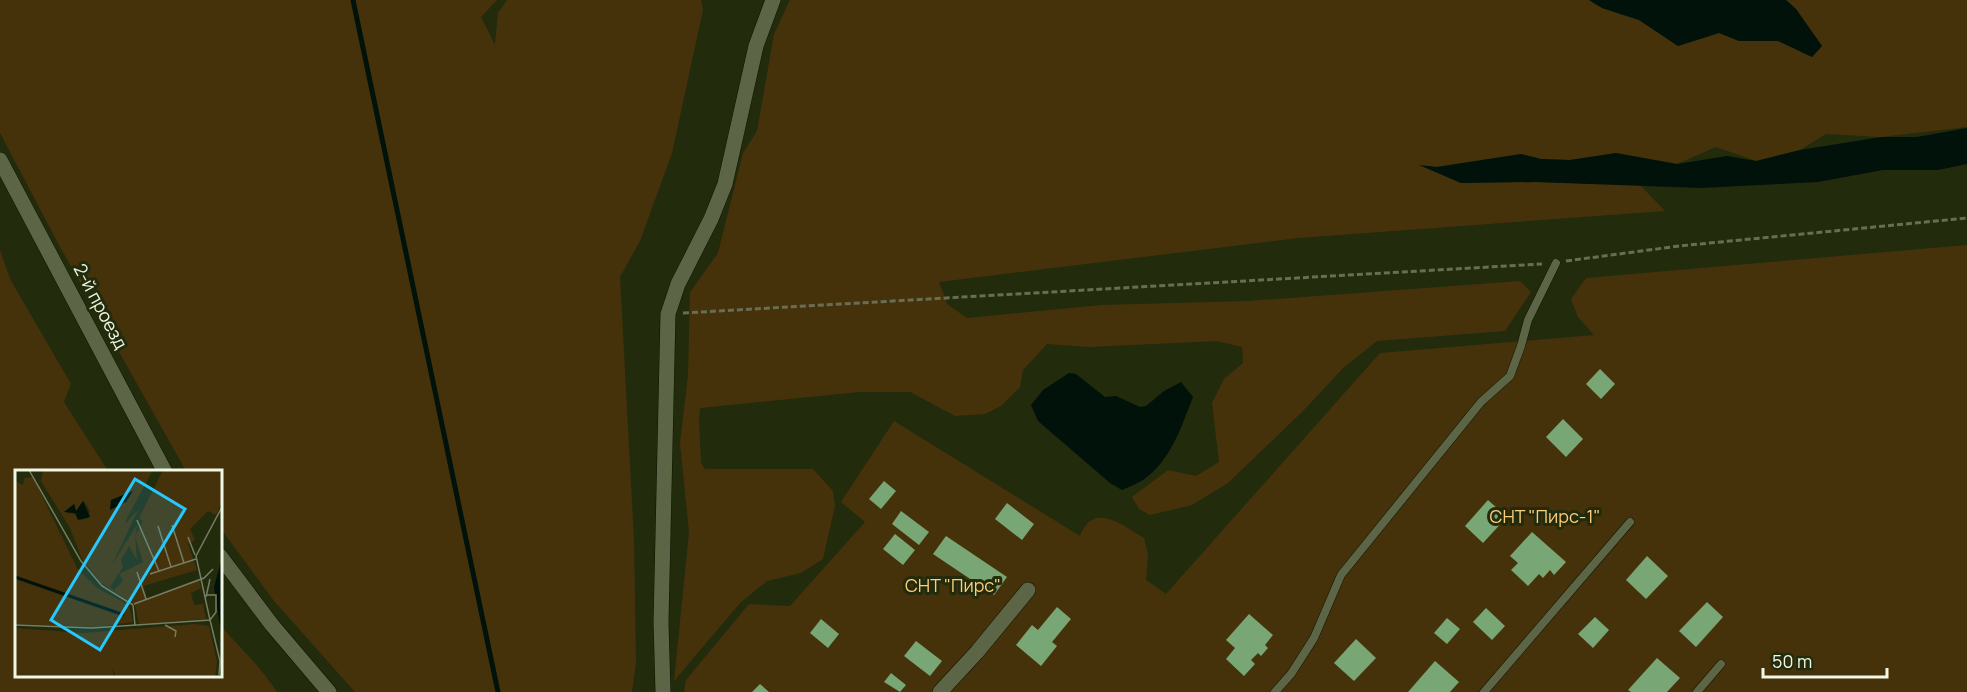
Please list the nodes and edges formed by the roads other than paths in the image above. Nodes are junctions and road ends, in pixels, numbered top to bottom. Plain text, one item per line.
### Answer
1 (773, 0) edge
2 (0, 160) edge
3 (1556, 263) road end
4 (164, 470) edge
5 (1630, 522) dead end
6 (222, 559) edge
7 (1028, 590) dead end
8 (1721, 664) dead end
9 (329, 692) edge
10 (663, 692) edge
11 (940, 692) edge
12 (1275, 692) edge
13 (1484, 692) edge
14 (1696, 692) edge

1 - 10 street
2 - 4 street, 2-й проезд
3 - 12 lane
5 - 13 lane
6 - 9 street
7 - 11 street
8 - 14 lane

